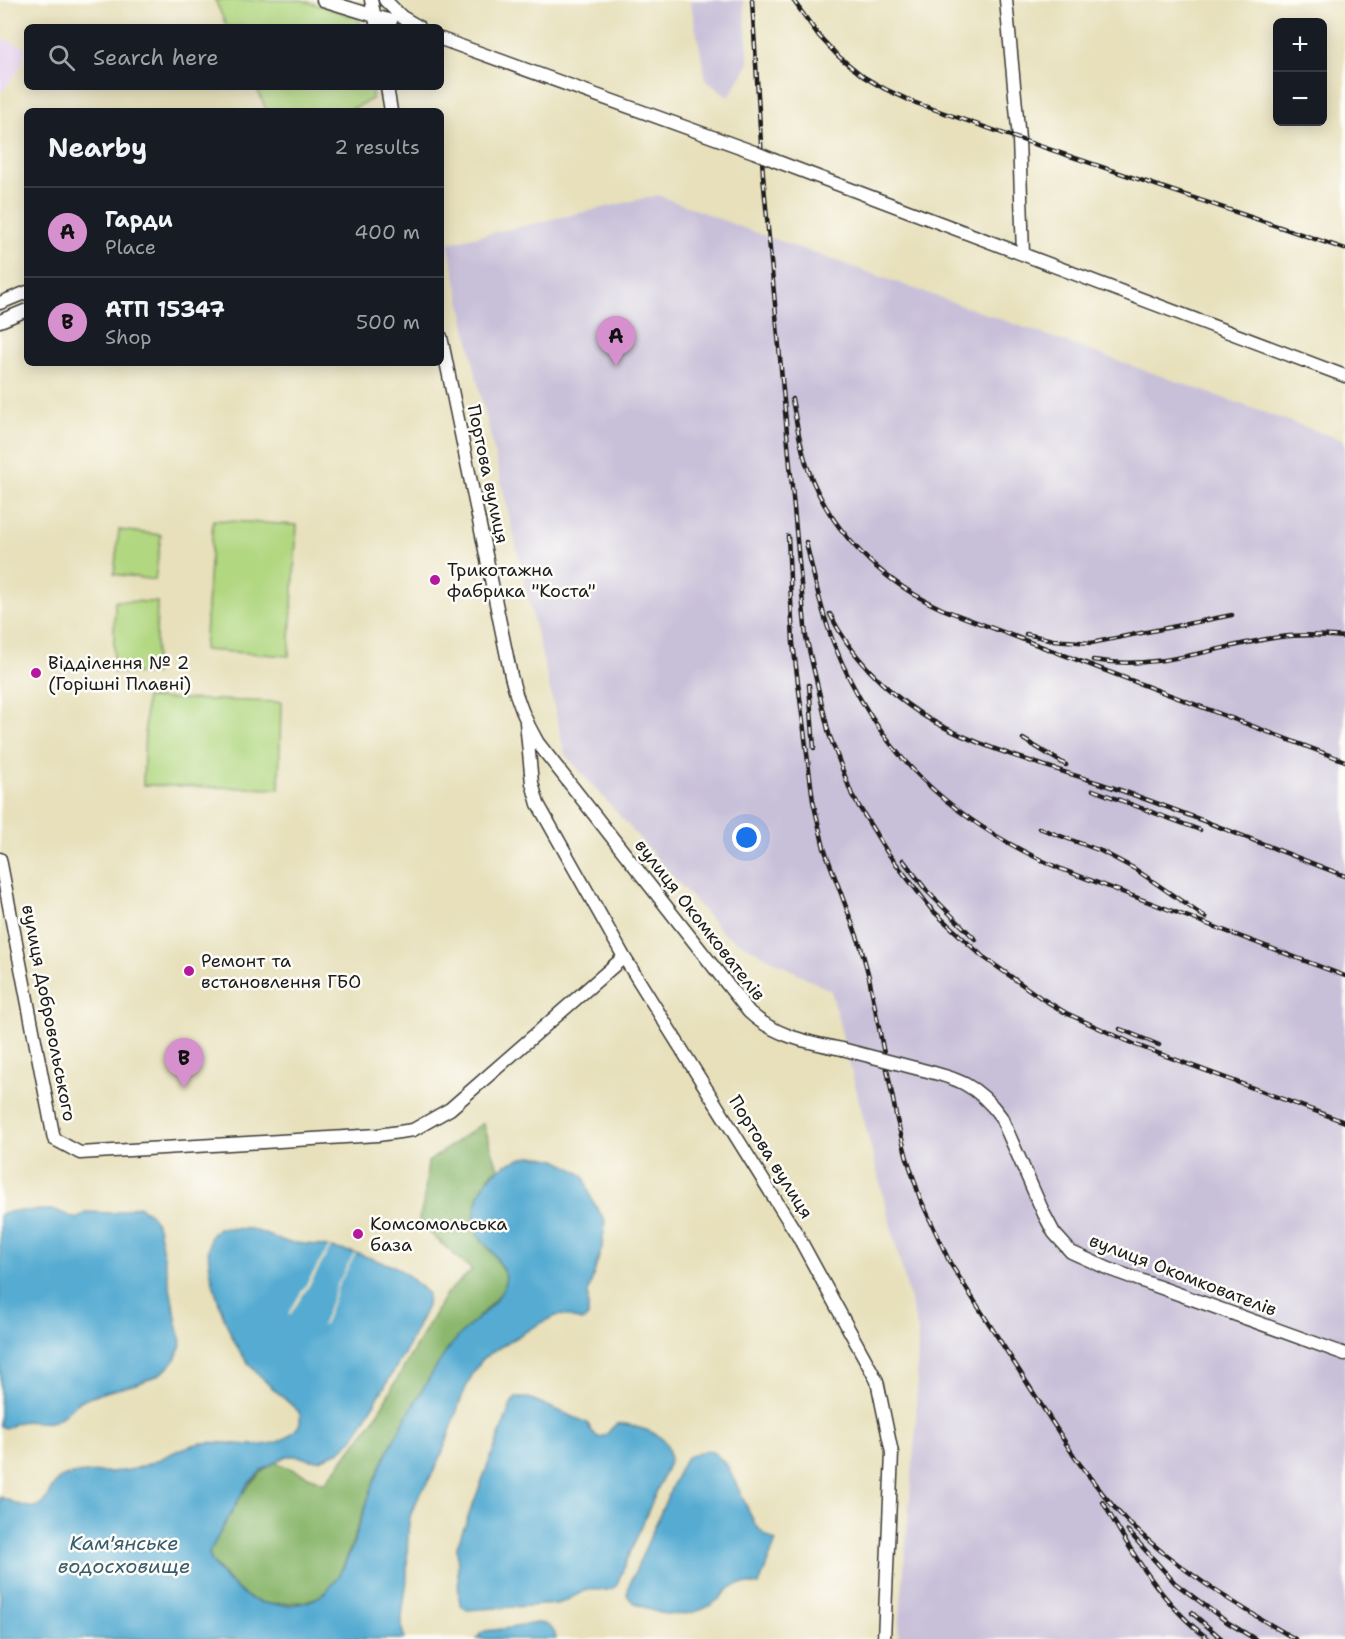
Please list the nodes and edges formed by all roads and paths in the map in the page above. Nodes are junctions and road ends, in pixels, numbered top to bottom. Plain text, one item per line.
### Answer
1 (323, 0) edge
2 (370, 0) edge
3 (384, 0) edge
4 (1006, 0) edge
5 (354, 5) edge
6 (389, 24) edge
7 (414, 24) edge
8 (449, 42) edge
9 (391, 90) edge
10 (391, 108) edge
11 (1023, 254) junction
12 (24, 293) edge
13 (0, 303) edge
14 (24, 311) edge
15 (0, 321) edge
16 (444, 352) edge
17 (1345, 376) edge
18 (526, 722) junction
19 (553, 762) joint
20 (0, 859) edge
21 (624, 957) junction
22 (1345, 1354) edge
23 (884, 1639) edge

1 - 5 street
2 - 6 street
3 - 6 street
3 - 7 street
4 - 11 street
5 - 6 street
8 - 11 street, bridge
9 - 10 street
11 - 17 street
12 - 13 street
14 - 15 street
16 - 18 street, Портова вулиця
18 - 19 street, Портова вулиця
18 - 21 street, Портова вулиця
19 - 22 street, вулиця Окомкователів, bridge
20 - 21 street, вулиця Добровольського
21 - 23 street, Портова вулиця

